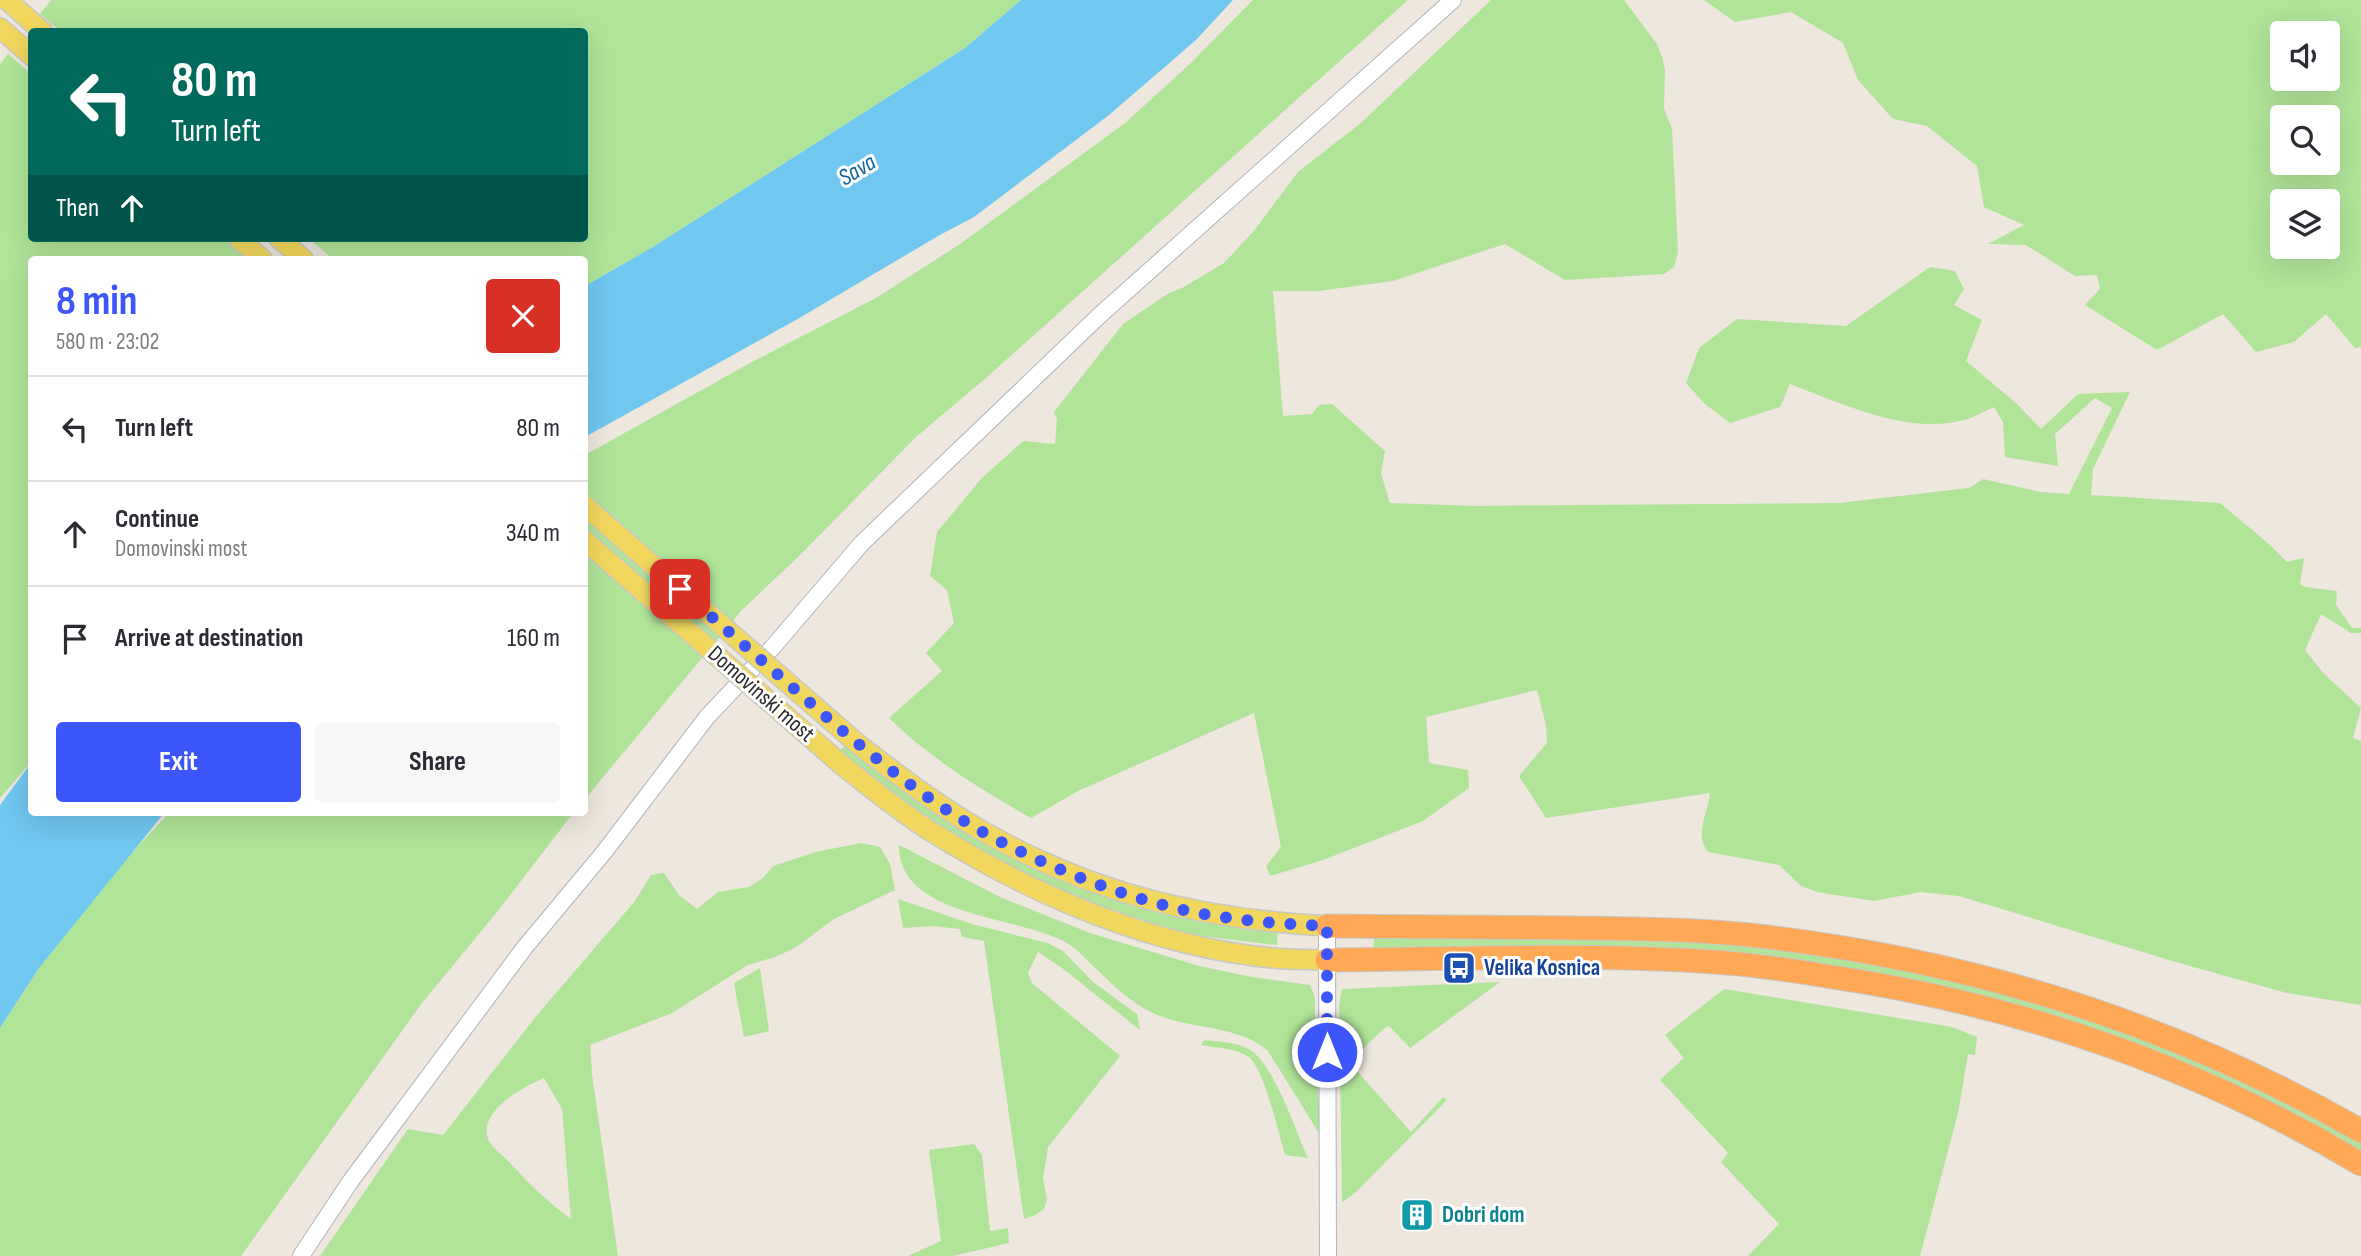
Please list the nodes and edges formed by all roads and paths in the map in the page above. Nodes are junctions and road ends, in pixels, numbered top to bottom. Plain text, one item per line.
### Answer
1 (7, 0) edge
2 (1453, 0) edge
3 (0, 28) edge
4 (38, 28) edge
5 (28, 52) edge
6 (243, 242) edge
7 (284, 242) edge
8 (259, 256) edge
9 (300, 256) edge
10 (588, 509) edge
11 (588, 543) edge
12 (1327, 926) junction
13 (1327, 960) junction
14 (2361, 1131) edge
15 (2361, 1164) edge
16 (301, 1256) edge
17 (1328, 1256) edge

1 - 4 main road
2 - 16 street
3 - 5 main road
6 - 8 main road
7 - 9 main road
10 - 12 main road, Domovinski most, bridge
11 - 13 main road, Domovinski most, bridge
12 - 13 street
12 - 14 highway
13 - 15 highway
13 - 17 street

